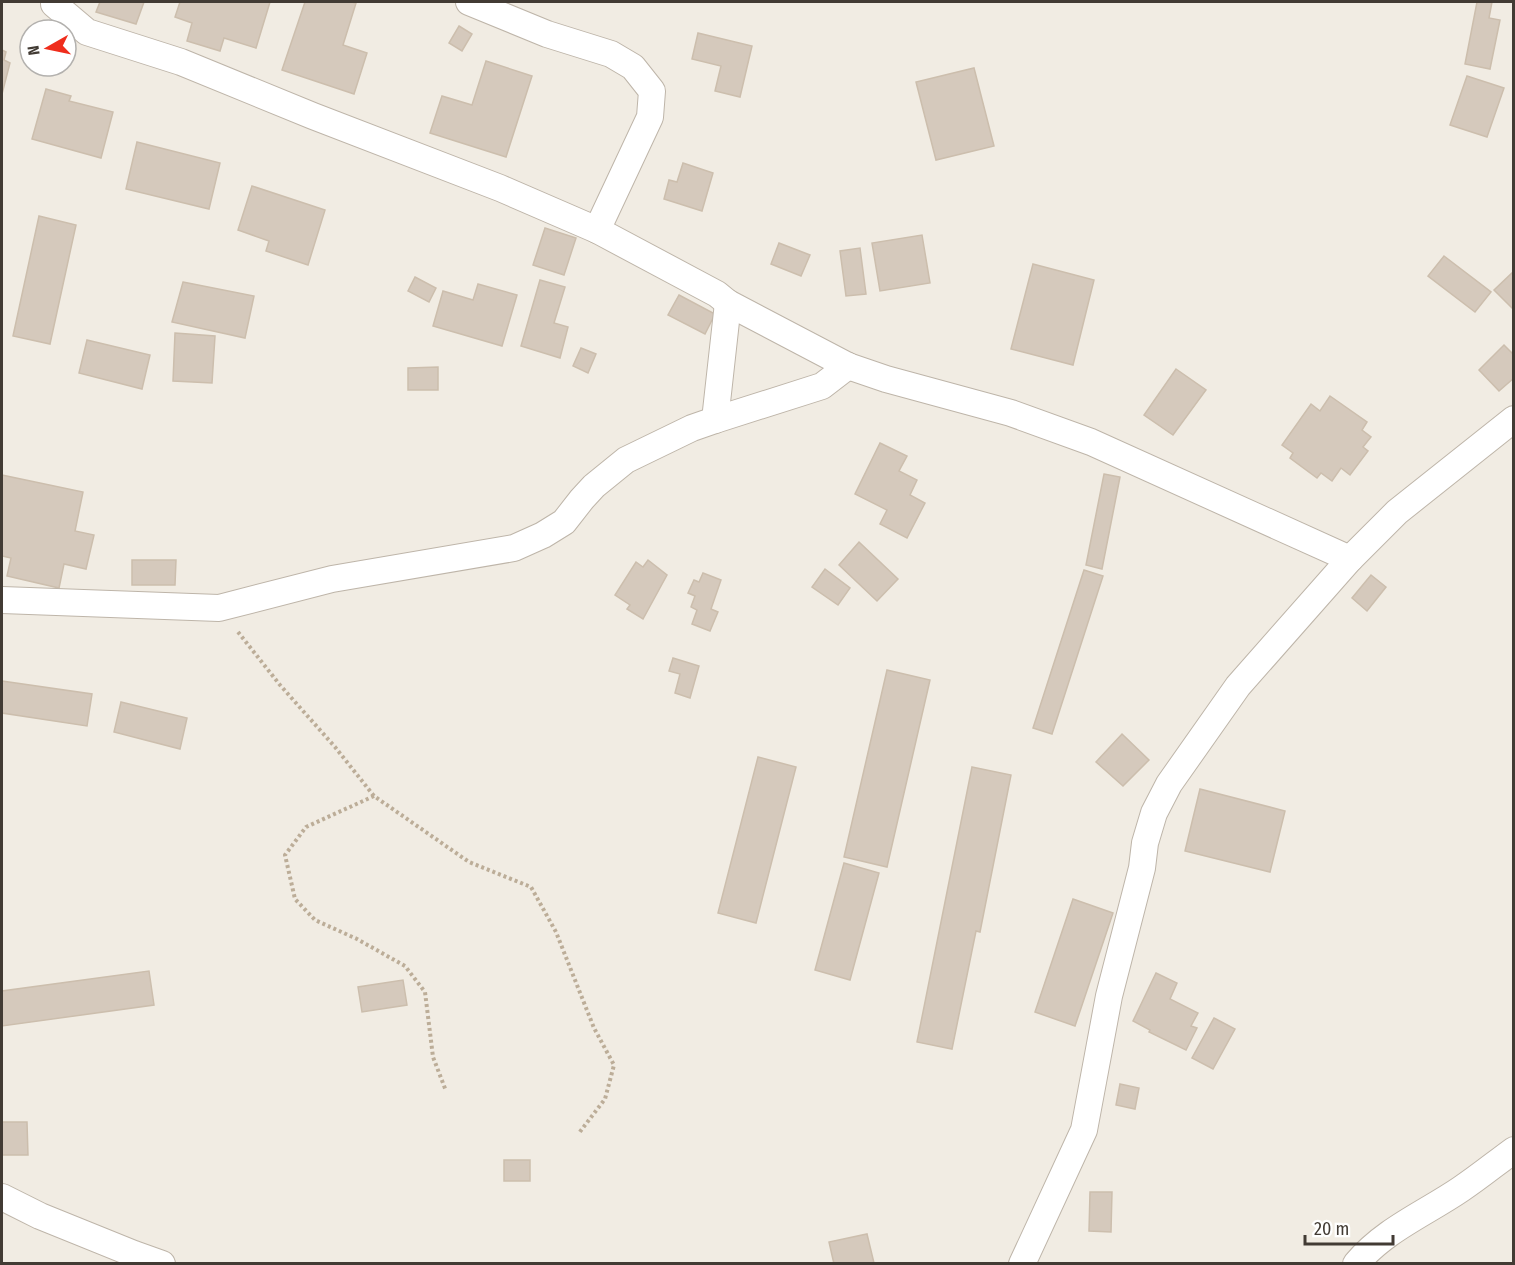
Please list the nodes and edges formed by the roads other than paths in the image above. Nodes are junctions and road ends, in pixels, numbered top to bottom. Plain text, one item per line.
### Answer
1 (54, 2) edge
2 (469, 2) edge
3 (597, 230) junction
4 (728, 303) junction
5 (848, 366) junction
6 (1514, 419) edge
7 (715, 420) junction
8 (1350, 559) junction
9 (2, 600) edge
10 (1514, 1150) edge
11 (2, 1197) edge
12 (162, 1263) edge
13 (1022, 1263) edge
14 (1356, 1263) edge

1 - 3 street
2 - 3 street
3 - 4 street
4 - 5 street
4 - 7 street
5 - 7 street
5 - 8 street
6 - 8 street
7 - 9 street
8 - 13 street
10 - 14 street
11 - 12 street

